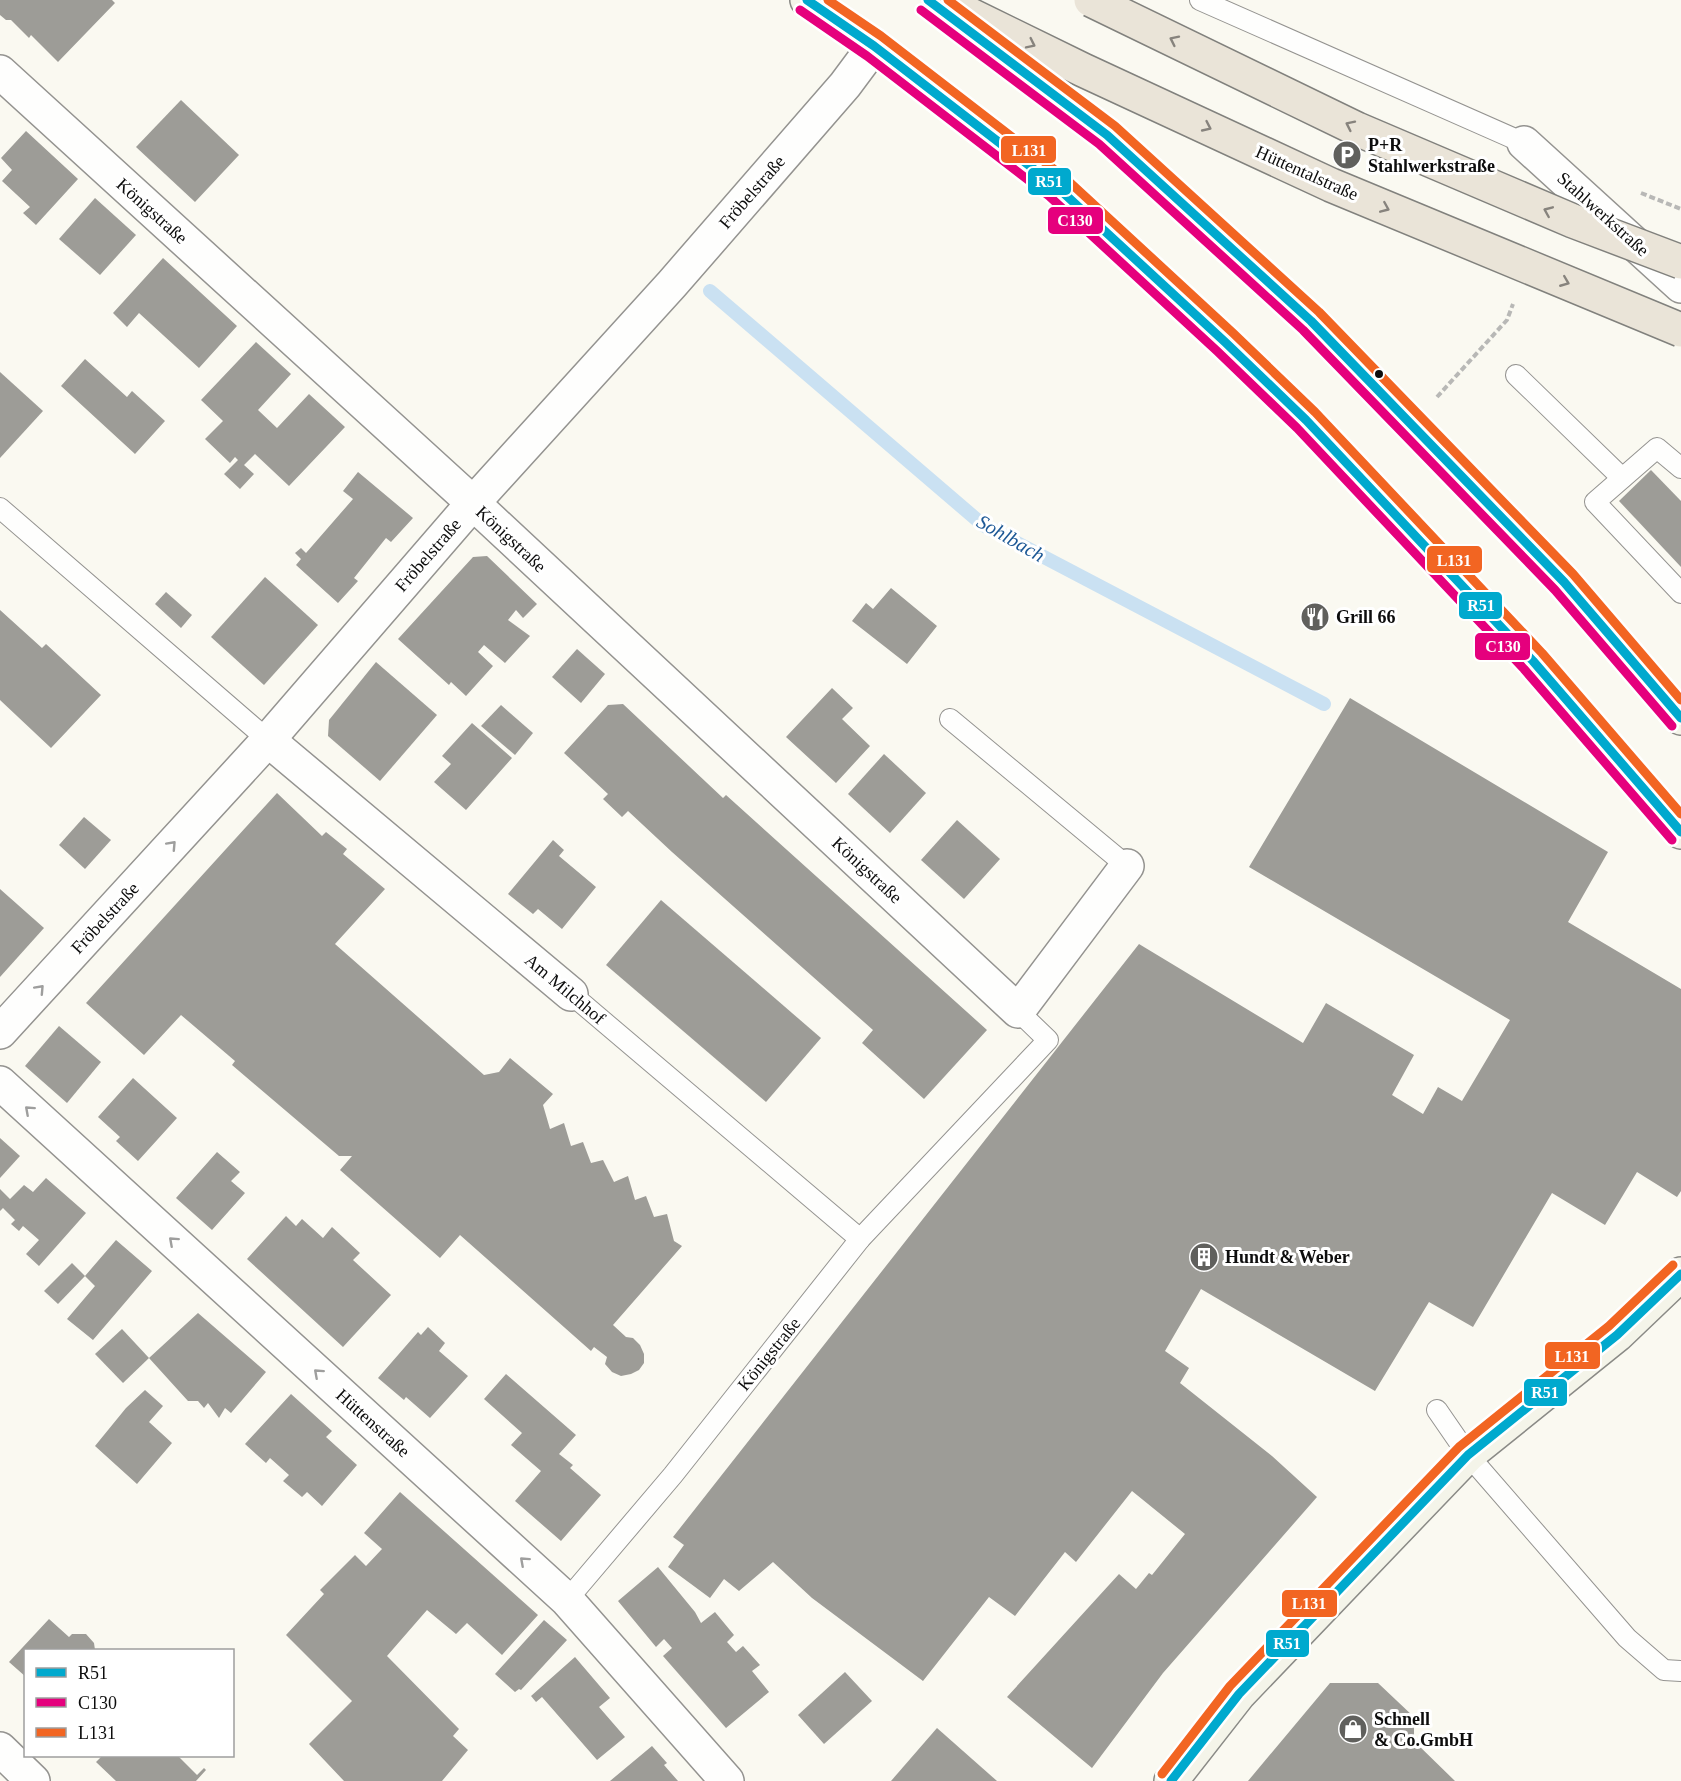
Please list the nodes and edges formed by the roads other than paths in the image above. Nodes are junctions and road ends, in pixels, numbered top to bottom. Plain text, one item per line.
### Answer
1 (807, 0) edge
2 (928, 0) edge
3 (940, 0) edge
4 (1091, 0) edge
5 (1200, 0) edge
6 (874, 46) junction
7 (0, 72) edge
8 (1524, 143) joint
9 (1681, 262) edge
10 (1681, 286) edge
11 (1681, 330) edge
12 (1516, 375) dead end
13 (1681, 468) edge
14 (1622, 478) junction
15 (473, 503) junction
16 (0, 508) edge
17 (1681, 593) edge
18 (1681, 718) edge
19 (950, 719) dead end
20 (268, 740) junction
21 (1681, 832) edge
22 (1127, 866) joint
23 (571, 994) joint
24 (1018, 1011) junction
25 (0, 1032) edge
26 (0, 1083) edge
27 (861, 1239) junction
28 (1681, 1274) edge
29 (1681, 1298) edge
30 (1617, 1335) junction
31 (1437, 1410) dead end
32 (1468, 1455) junction
33 (567, 1600) junction
34 (1681, 1671) edge
35 (0, 1749) edge
36 (33, 1781) edge
37 (727, 1781) edge
38 (1171, 1781) edge

1 - 6 main road
2 - 18 main road
3 -> 11 highway, Hüttentalstraße, bridge
9 -> 4 highway, bridge
5 - 8 lane
6 - 15 street, Fröbelstraße
6 - 21 main road
7 - 15 street, Königstraße
8 - 10 street, Stahlwerkstraße
12 - 14 lane
13 - 14 lane
14 - 17 lane
15 - 20 street, Fröbelstraße
15 - 24 street, Königstraße
16 - 20 lane
19 - 22 lane
20 - 23 street, Am Milchhof
25 -> 20 street, Fröbelstraße
22 - 24 street
23 - 27 lane, Am Milchhof
24 - 27 lane, Königstraße
33 -> 26 street, Hüttenstraße
27 - 33 lane, Königstraße
28 - 30 main road
29 - 30 main road
30 - 32 main road
31 - 32 lane
32 - 34 lane
32 - 38 main road
33 - 37 street, Hüttenstraße
35 - 36 street

